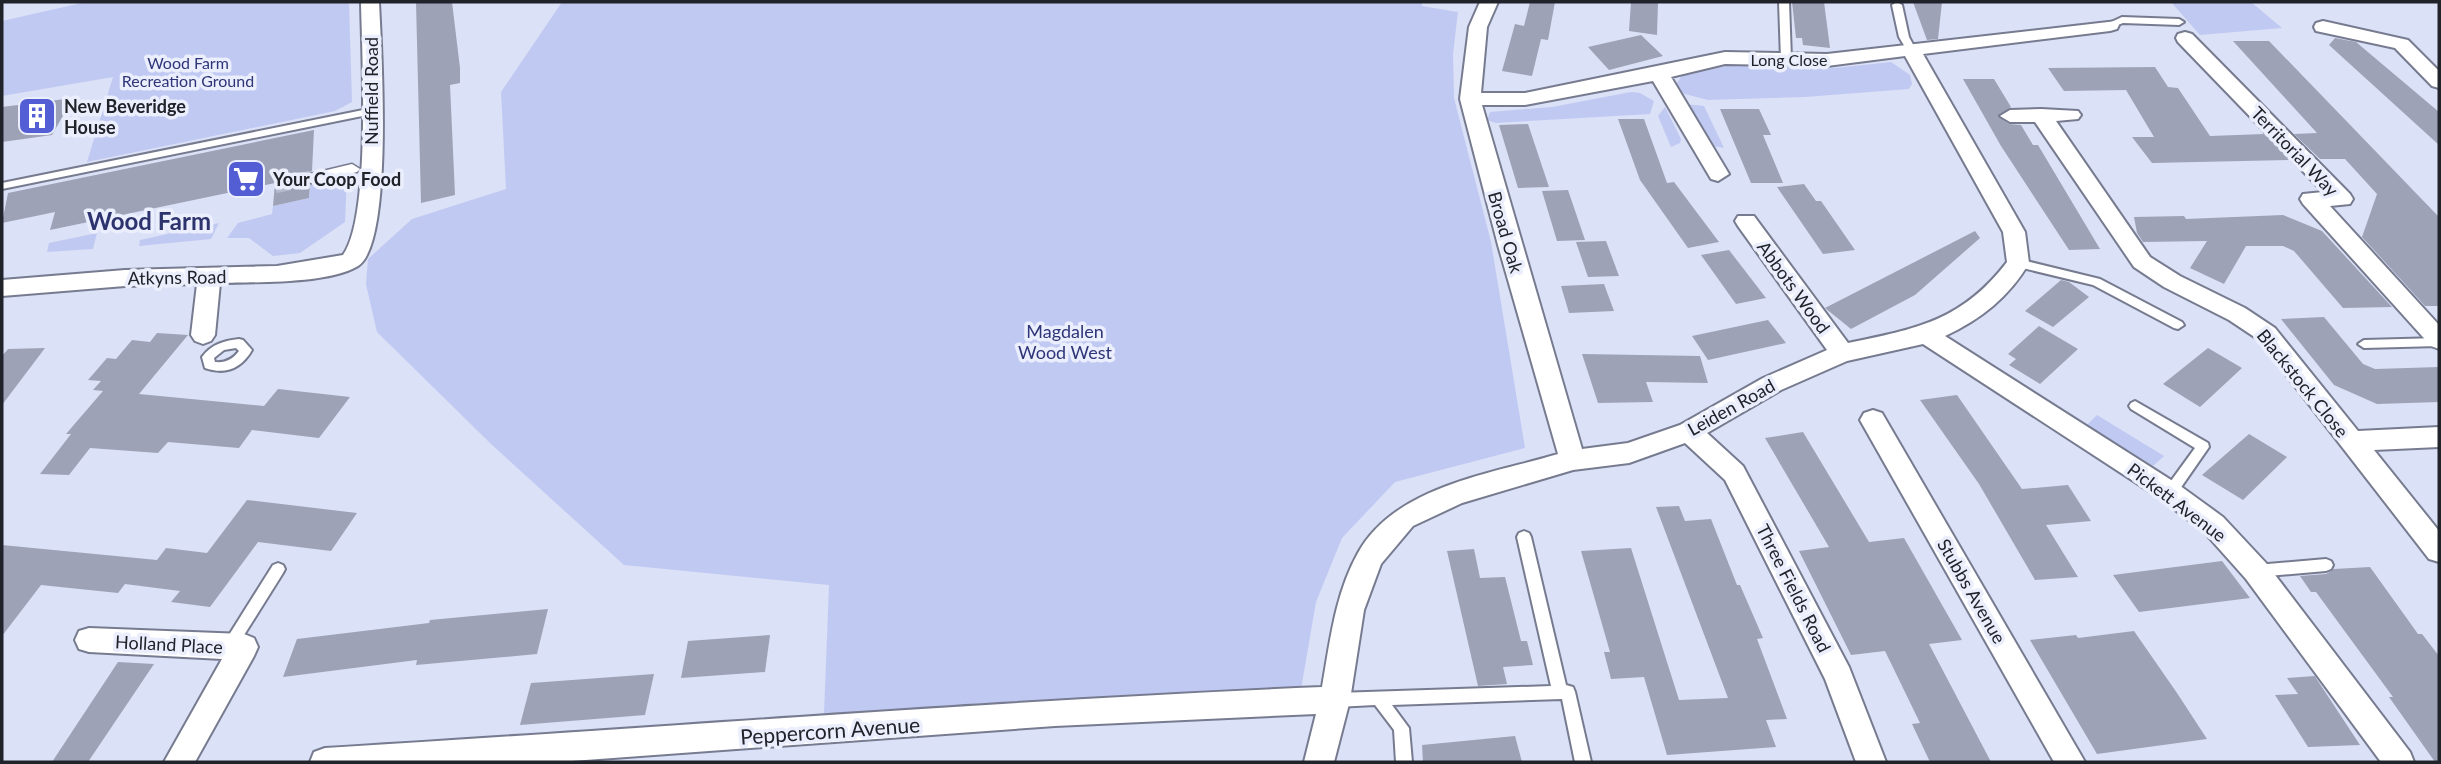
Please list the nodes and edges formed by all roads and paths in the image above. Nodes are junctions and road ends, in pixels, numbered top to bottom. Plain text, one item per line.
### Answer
1 (370, 2) edge
2 (1489, 2) edge
3 (1784, 2) edge
4 (1898, 5) dead end
5 (2110, 25) joint
6 (2323, 27) dead end
7 (2182, 30) joint
8 (1910, 50) junction
9 (1786, 59) junction
10 (1660, 74) junction
11 (2439, 82) edge
12 (1470, 99) junction
13 (373, 111) junction
14 (2071, 115) dead end
15 (2010, 116) dead end
16 (2041, 116) junction
17 (352, 169) dead end
18 (1718, 174) dead end
19 (311, 178) tunnel mouth
20 (2, 186) edge
21 (1746, 220) dead end
22 (351, 260) joint
23 (2018, 263) junction
24 (209, 277) junction
25 (2, 288) edge
26 (2178, 325) dead end
27 (1926, 335) junction
28 (2439, 341) edge
29 (207, 344) dead end
30 (2364, 344) dead end
31 (1842, 353) junction
32 (2135, 407) dead end
33 (1873, 420) dead end
34 (1689, 432) junction
35 (2439, 438) edge
36 (2351, 441) junction
37 (1573, 460) junction
38 (2170, 492) junction
39 (1524, 537) dead end
40 (2439, 551) edge
41 (2326, 565) dead end
42 (278, 569) dead end
43 (2256, 571) junction
44 (89, 640) dead end
45 (229, 647) junction
46 (1560, 693) junction
47 (1379, 699) junction
48 (1335, 700) junction
49 (179, 762) edge
50 (325, 762) edge
51 (1319, 762) edge
52 (1405, 762) edge
53 (1583, 762) edge
54 (1871, 762) edge
55 (2070, 762) edge
56 (2399, 762) edge

1 - 13 street, Nuffield Road
2 - 12 street, Broad Oak
3 - 9 lane
4 - 8 lane
5 - 7 lane
5 - 8 street, Long Close
6 - 11 street
7 - 28 street, Territorial Way
8 - 9 street, Long Close
8 - 23 street
9 - 10 street, Long Close
10 - 12 street, Long Close
10 - 18 street
12 - 37 street, Broad Oak
13 - 20 lane
13 - 22 street, Nuffield Road
14 - 16 street
15 - 16 street
16 - 36 street, Blackstock Close
17 - 19 street
21 - 31 street, Abbots Wood
22 - 24 street, Atkyns Road
23 - 26 lane
23 - 27 street, Leiden Road
24 - 25 street, Atkyns Road
24 - 29 street
27 - 31 street, Leiden Road
27 - 38 street, Pickett Avenue
28 - 30 lane
31 - 34 street, Leiden Road
32 - 38 lane
33 - 55 street, Stubbs Avenue
34 - 37 street, Leiden Road
34 - 54 street, Three Fields Road
35 - 36 street
36 - 40 street, Blackstock Close
37 - 48 street, Leiden Road
38 - 43 street, Pickett Avenue
39 - 46 lane
41 - 43 lane
42 - 45 lane
43 - 56 street, Pickett Avenue
44 - 45 street, Holland Place
45 - 49 street, Holland Place
46 - 47 lane
46 - 53 lane
47 - 48 lane
47 - 52 lane
48 - 50 street, Peppercorn Avenue
48 - 51 street, Leiden Road

